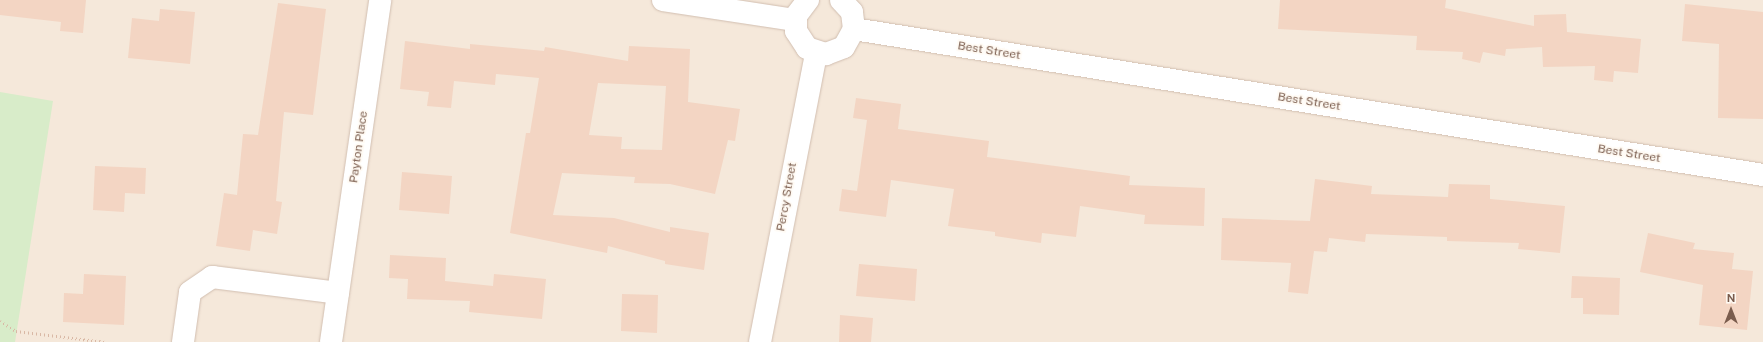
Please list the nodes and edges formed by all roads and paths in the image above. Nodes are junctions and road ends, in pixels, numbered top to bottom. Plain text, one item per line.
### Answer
1 (380, 0) edge
2 (663, 0) edge
3 (808, 0) edge
4 (841, 0) edge
5 (796, 20) junction
6 (854, 29) junction
7 (816, 53) junction
8 (1763, 176) edge
9 (338, 293) junction
10 (0, 321) edge
11 (105, 342) edge
12 (183, 342) edge
13 (331, 342) edge
14 (760, 342) edge

1 - 9 street, Payton Place
2 - 5 street
3 - 5 street
4 - 6 street
5 - 7 street
6 - 7 street
6 - 8 street, Best Street
7 - 14 street, Percy Street
9 - 12 street
9 - 13 street, Payton Place
10 - 11 path

